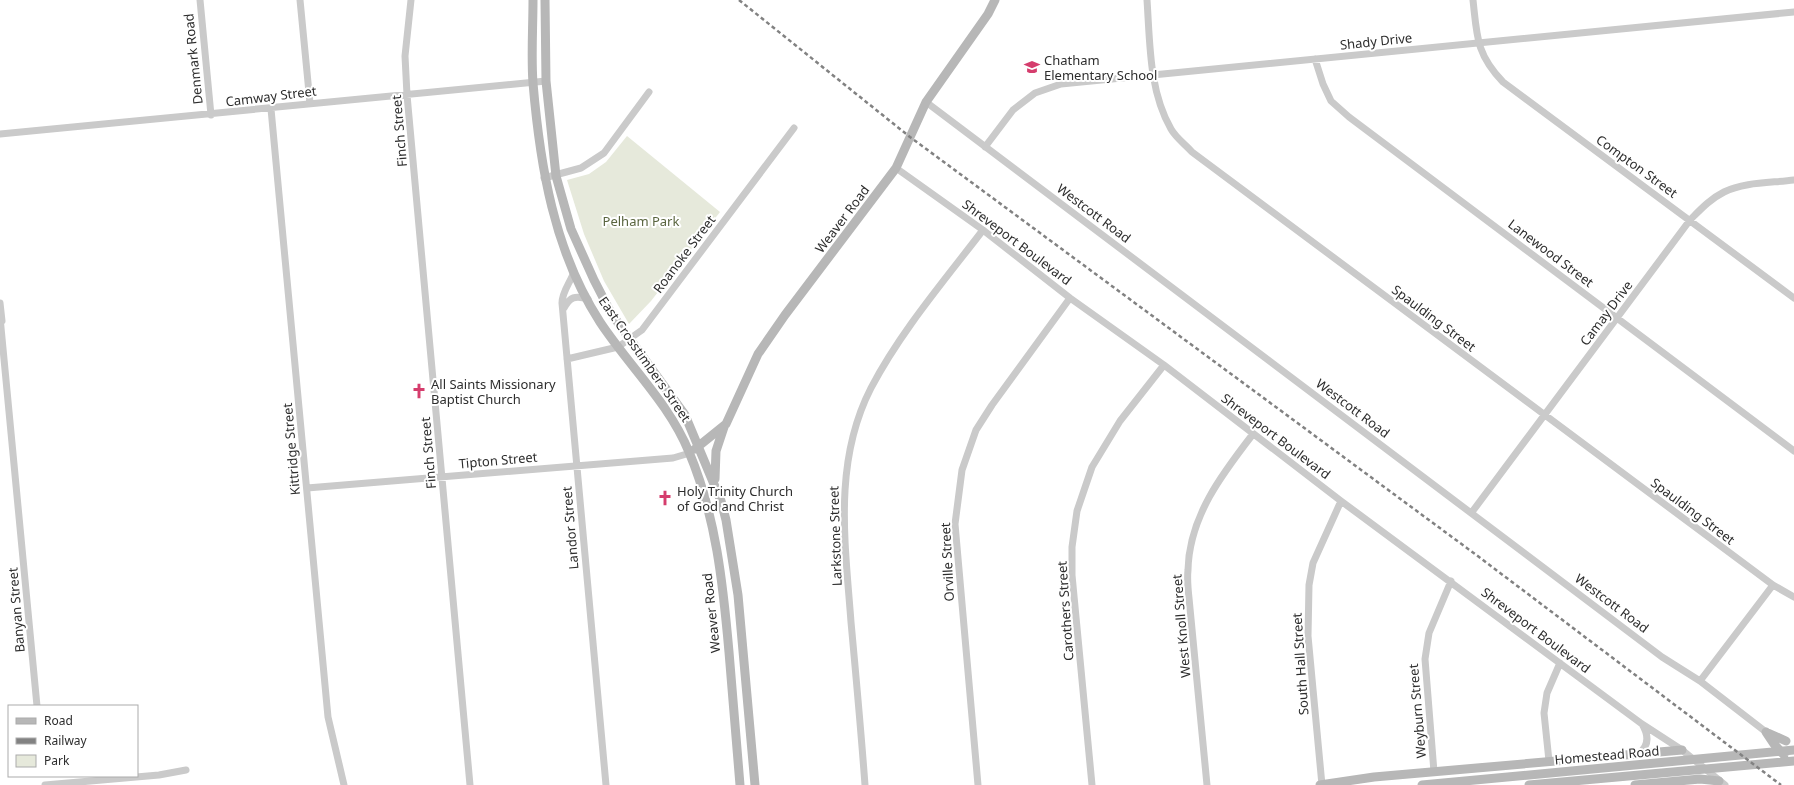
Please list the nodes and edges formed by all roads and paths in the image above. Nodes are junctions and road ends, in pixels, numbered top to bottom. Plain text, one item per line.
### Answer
1 (200, 0) edge
2 (300, 0) edge
3 (411, 0) edge
4 (533, 0) edge
5 (545, 0) edge
6 (996, 0) edge
7 (1147, 0) edge
8 (1473, 0) edge
9 (1794, 12) edge
10 (1478, 43) junction
11 (1316, 59) junction
12 (1153, 75) junction
13 (546, 81) junction
14 (533, 82) junction
15 (649, 92) dead end
16 (407, 95) junction
17 (926, 102) junction
18 (310, 103) junction
19 (271, 109) junction
20 (211, 115) junction
21 (794, 128) dead end
22 (0, 134) edge
23 (985, 146) junction
24 (896, 168) junction
25 (556, 176) junction
26 (544, 178) junction
27 (1794, 180) edge
28 (1690, 220) junction
29 (983, 230) junction
30 (574, 272) junction
31 (1070, 298) junction
32 (1794, 298) edge
33 (588, 299) junction
34 (0, 303) edge
35 (564, 308) junction
36 (1617, 318) junction
37 (1, 319) edge
38 (631, 339) junction
39 (618, 347) junction
40 (567, 359) junction
41 (1164, 365) junction
42 (1544, 415) junction
43 (726, 424) junction
44 (1253, 434) junction
45 (699, 446) junction
46 (1794, 451) edge
47 (690, 453) junction
48 (577, 465) junction
49 (442, 476) junction
50 (715, 484) junction
51 (307, 488) junction
52 (1341, 501) junction
53 (1472, 512) junction
54 (1451, 581) junction
55 (1773, 585) junction
56 (1794, 597) edge
57 (727, 630) junction
58 (741, 630) junction
59 (1560, 663) junction
60 (1700, 681) junction
61 (37, 705) edge
62 (1642, 724) junction
63 (1766, 732) junction
64 (1790, 741) edge
65 (1778, 748) junction
66 (1682, 750) junction
67 (1794, 750) edge
68 (1639, 753) junction
69 (1794, 761) edge
70 (1549, 762) junction
71 (1794, 764) edge
72 (186, 770) dead end
73 (1706, 770) junction
74 (1434, 772) junction
75 (136, 777) edge
76 (138, 777) edge
77 (1700, 779) junction
78 (1673, 783) edge
79 (1722, 783) edge
80 (44, 785) edge
81 (344, 785) edge
82 (470, 785) edge
83 (606, 785) edge
84 (740, 785) edge
85 (755, 785) edge
86 (865, 785) edge
87 (978, 785) edge
88 (1092, 785) edge
89 (1207, 785) edge
90 (1321, 785) edge
91 (1422, 785) edge
92 (1529, 785) edge
93 (1635, 785) edge

1 - 20 street, Denmark Road
2 - 18 street
3 - 16 street, Finch Street
4 - 14 main road, East Crosstimbers Street
5 - 13 main road, East Crosstimbers Street
6 - 17 main road, Weaver Road
7 - 12 street, Spaulding Street
8 - 10 street, Compton Street
9 - 10 street, Shady Drive
10 - 11 street, Shady Drive
10 - 28 street, Compton Street
11 - 12 street, Shady Drive
11 - 36 street, Lanewood Street
12 - 23 street, Shady Drive
12 - 42 street, Spaulding Street
13 - 14 street, Camway Street
13 - 25 main road, East Crosstimbers Street
14 - 16 street, Camway Street
14 - 26 main road, East Crosstimbers Street
15 - 25 street
16 - 18 street, Camway Street
16 - 49 street, Finch Street
17 - 23 street, Westcott Road
17 - 24 main road, Weaver Road
18 - 19 street, Camway Street
19 - 20 street, Camway Street
19 - 51 street, Kittridge Street
20 - 22 street, Camway Street
21 - 38 street, Roanoke Street
23 - 53 street, Westcott Road
24 - 29 street, Shreveport Boulevard
24 - 43 main road, Weaver Road
25 - 26 street
25 - 38 main road, East Crosstimbers Street
26 - 30 main road, East Crosstimbers Street
27 - 28 street, Camay Drive
28 - 32 street, Compton Street
28 - 36 street, Camay Drive
29 - 31 street, Shreveport Boulevard
29 - 86 street, Larkstone Street
30 - 33 main road, East Crosstimbers Street
30 - 35 street, Landor Street
31 - 41 street, Shreveport Boulevard
31 - 87 street, Orville Street
33 - 35 street
33 - 39 main road, East Crosstimbers Street
34 - 37 street, Banyan Street
35 - 40 street, Landor Street
36 - 42 street, Camay Drive
36 - 46 street, Lanewood Street
37 - 61 street, Banyan Street
38 - 39 street, Roanoke Street
38 - 45 main road, East Crosstimbers Street
39 - 40 street, Roanoke Street
39 - 47 main road, East Crosstimbers Street
40 - 48 street, Landor Street
41 - 44 street, Shreveport Boulevard
41 - 88 street, Carothers Street
42 - 53 street, Camay Drive
42 - 55 street, Spaulding Street
43 - 45 main road, Weaver Road
43 - 50 main road
44 - 52 street, Shreveport Boulevard
44 - 89 street, West Knoll Street
45 - 47 main road, Weaver Road
45 - 50 main road, Weaver Road
47 - 48 street, Tipton Street
47 - 57 main road, Weaver Road
48 - 49 street, Tipton Street
48 - 83 street, Landor Street
49 - 51 street, Tipton Street
49 - 82 street, Finch Street
50 - 58 main road, Weaver Road
51 - 81 street, Kittridge Street
52 - 54 street, Shreveport Boulevard
52 - 90 street, South Hall Street
53 - 60 street, Westcott Road
54 - 59 street, Shreveport Boulevard
54 - 74 street, Weyburn Street
55 - 56 street, Spaulding Street
55 - 60 street
57 - 58 main road
57 - 84 main road, Weaver Road
58 - 85 main road, Weaver Road
59 - 62 street, Shreveport Boulevard
59 - 70 street
60 - 63 street, Westcott Road
62 - 66 street, Shreveport Boulevard
62 - 68 street
63 - 64 main road
63 - 65 main road
64 - 65 main road
65 - 71 main road
66 - 68 main road
66 - 73 street, Shreveport Boulevard
67 - 91 main road, Homestead Road
68 - 70 main road
69 - 92 main road, Homestead Road
70 - 74 main road
72 - 76 street
73 - 77 main road
73 - 79 street, Shreveport Boulevard
74 - 90 main road
75 - 80 street
77 - 78 main road
77 - 79 main road
78 - 93 main road

